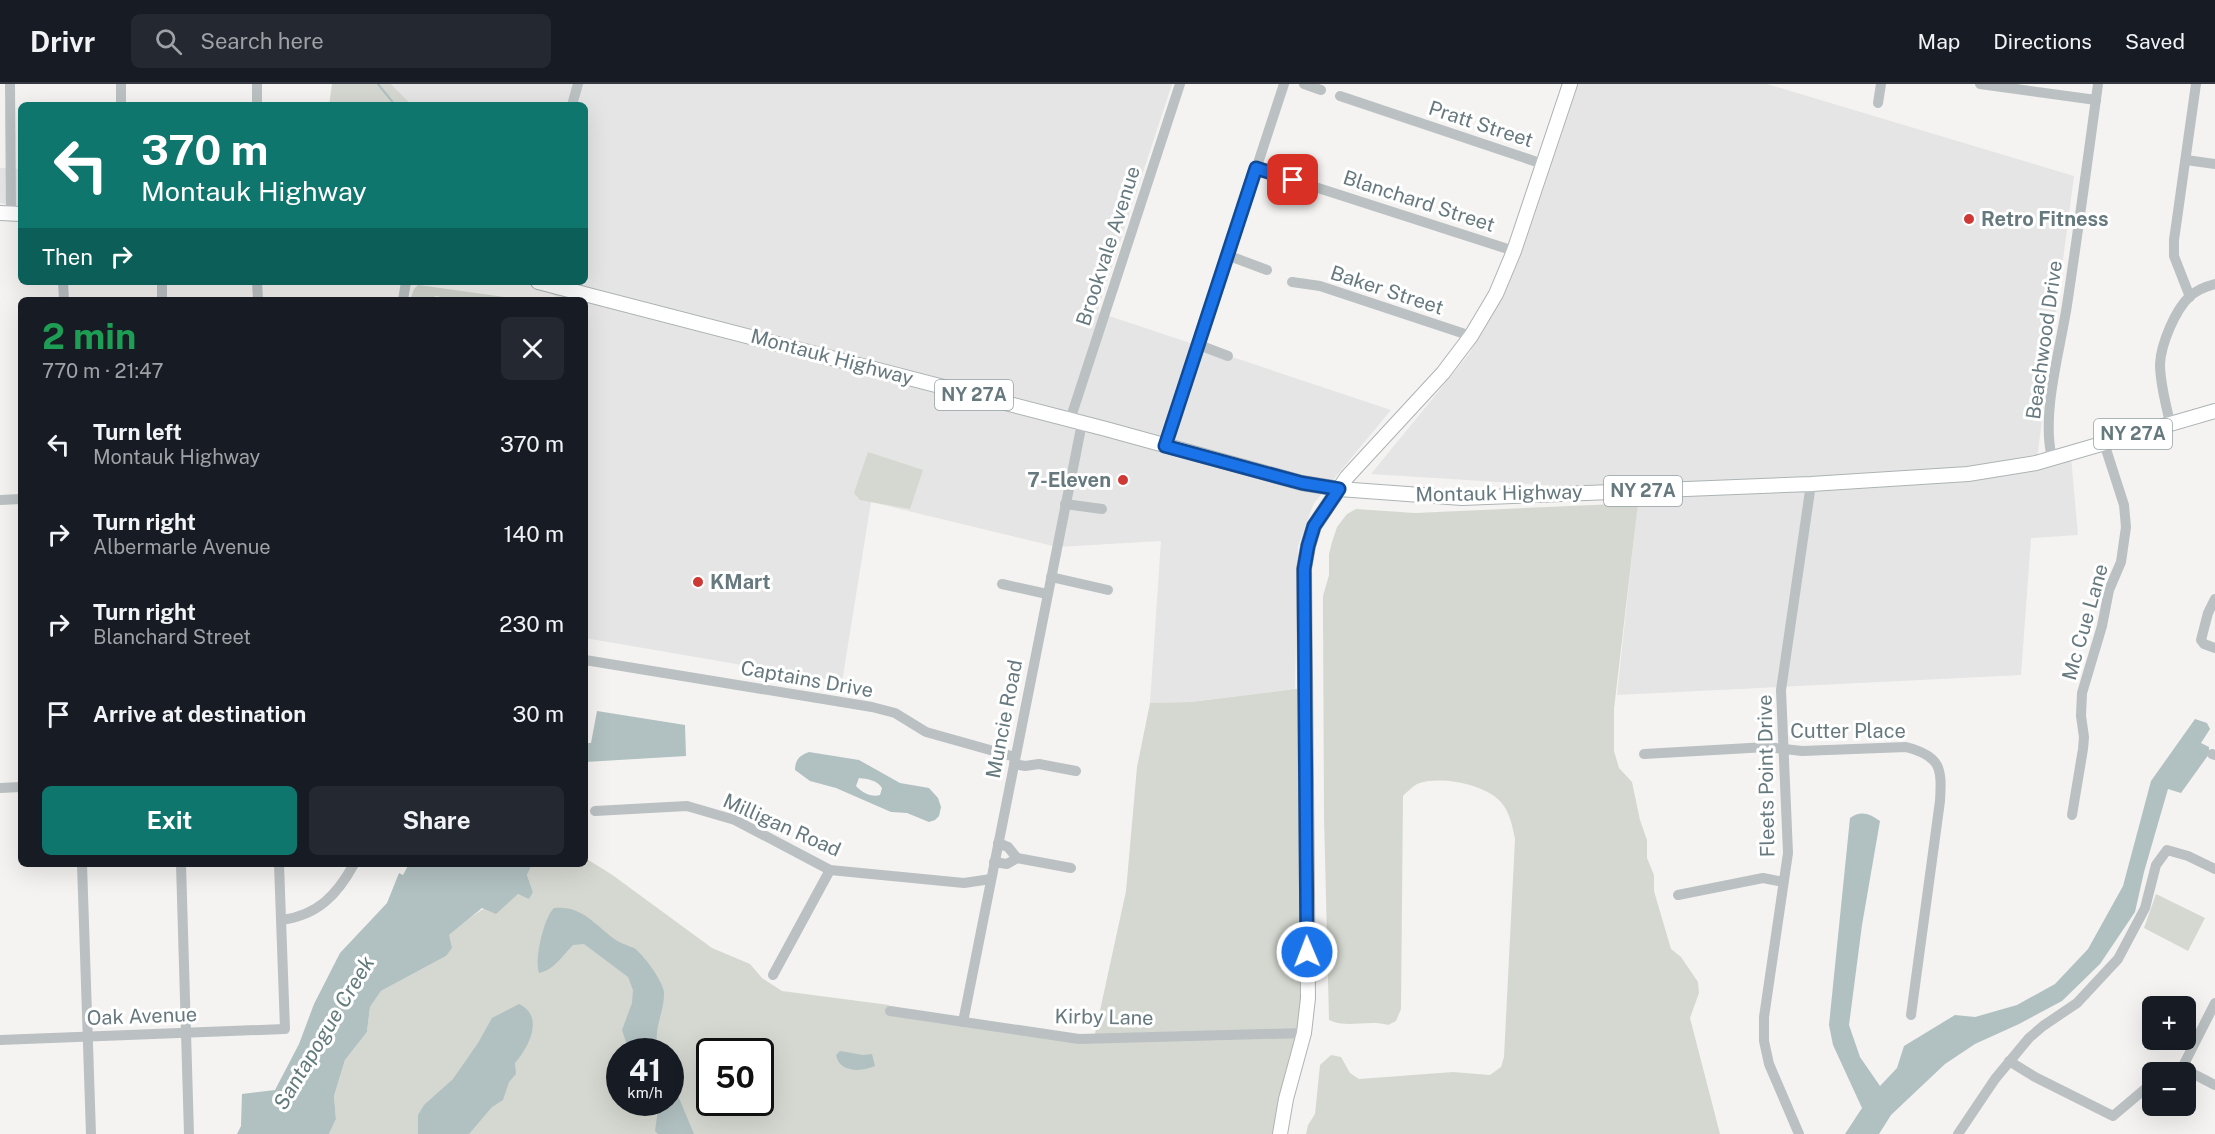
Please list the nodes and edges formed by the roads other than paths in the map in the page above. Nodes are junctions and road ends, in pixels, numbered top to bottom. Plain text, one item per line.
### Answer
1 (10, 84) edge
2 (121, 84) edge
3 (257, 84) edge
4 (578, 84) edge
5 (1180, 84) edge
6 (1284, 84) edge
7 (1304, 84) edge
8 (1570, 84) edge
9 (1881, 84) edge
10 (1980, 84) edge
11 (2098, 84) edge
12 (2196, 84) edge
13 (1321, 90) dead end
14 (1340, 96) dead end
15 (2096, 100) junction
16 (121, 102) edge
17 (257, 102) edge
18 (573, 102) edge
19 (1878, 103) dead end
20 (2186, 160) junction
21 (1543, 164) junction
22 (2215, 164) edge
23 (1256, 168) junction
24 (1293, 180) dead end
25 (1312, 186) dead end
26 (11, 214) edge
27 (1514, 251) junction
28 (1227, 255) junction
29 (1267, 270) dead end
30 (1292, 282) dead end
31 (2215, 284) edge
32 (547, 285) edge
33 (575, 295) edge
34 (2190, 297) junction
35 (588, 298) edge
36 (1471, 336) junction
37 (1198, 345) junction
38 (1228, 356) dead end
39 (2215, 411) edge
40 (1076, 421) junction
41 (2170, 423) junction
42 (2104, 443) junction
43 (1165, 446) junction
44 (2052, 458) junction
45 (1811, 484) junction
46 (1339, 489) junction
47 (18, 499) edge
48 (0, 500) edge
49 (1065, 504) junction
50 (1102, 509) dead end
51 (1051, 577) junction
52 (1002, 584) dead end
53 (1108, 590) dead end
54 (1047, 594) junction
55 (2215, 599) edge
56 (2215, 648) edge
57 (588, 660) edge
58 (1784, 749) junction
59 (1644, 754) dead end
60 (1014, 760) junction
61 (1076, 771) dead end
62 (18, 787) edge
63 (0, 788) edge
64 (595, 811) dead end
65 (2072, 814) dead end
66 (998, 843) junction
67 (1017, 858) junction
68 (994, 862) junction
69 (82, 867) edge
70 (181, 867) edge
71 (279, 867) edge
72 (352, 867) edge
73 (1071, 868) dead end
74 (2215, 869) edge
75 (830, 870) junction
76 (991, 879) junction
77 (1783, 882) junction
78 (1678, 895) dead end
79 (282, 920) junction
80 (773, 975) dead end
81 (2215, 1003) edge
82 (890, 1011) dead end
83 (1911, 1015) dead end
84 (963, 1022) junction
85 (185, 1032) junction
86 (1304, 1033) junction
87 (88, 1036) junction
88 (0, 1040) edge
89 (2009, 1061) junction
90 (2185, 1062) edge
91 (2196, 1075) edge
92 (2215, 1085) edge
93 (2142, 1091) edge
94 (92, 1134) edge
95 (189, 1134) edge
96 (1280, 1134) edge
97 (1799, 1134) edge
98 (1958, 1134) edge

1 - 26 street
2 - 16 street
3 - 17 street
4 - 18 street
5 - 40 street, Brookvale Avenue
6 - 23 street
7 - 13 street
8 - 21 main road
9 - 19 street
10 - 15 street
11 - 15 street, Beachwood Drive
12 - 20 street
14 - 21 street, Pratt Street
15 - 44 street, Beachwood Drive
20 - 22 street
20 - 34 street
21 - 27 main road
23 - 24 street
23 - 28 street
25 - 27 street, Blanchard Street
27 - 36 main road
28 - 29 street
28 - 37 street
30 - 36 street, Baker Street
31 - 34 street
32 - 33 main road, Montauk Highway / NY 27A
34 - 41 street
35 - 40 main road, Montauk Highway / NY 27A
36 - 46 main road
37 - 38 street
37 - 43 street
39 - 41 main road, NY 27A
40 - 43 main road, Montauk Highway / NY 27A
40 - 49 street, Muncie Road
41 - 42 main road, NY 27A
42 - 44 main road, NY 27A
42 - 65 street, Mc Cue Lane
43 - 46 main road, Montauk Highway / NY 27A
44 - 45 main road, Montauk Highway / NY 27A
45 - 46 main road, Montauk Highway / NY 27A
45 - 58 street, Fleets Point Drive
46 - 86 main road
47 - 48 street
49 - 50 street
49 - 51 street, Muncie Road
51 - 53 street
51 - 54 street, Muncie Road
52 - 54 street
54 - 60 street, Muncie Road
55 - 56 street
57 - 60 street, Captains Drive
58 - 59 street, Cutter Place
58 - 77 street, Fleets Point Drive
58 - 83 street, Cutter Place
60 - 61 street, Captains Drive
60 - 66 street, Muncie Road
62 - 63 street
64 - 75 street, Milligan Road
66 - 67 street
66 - 68 street, Muncie Road
67 - 68 street
67 - 73 street
68 - 76 street, Muncie Road
69 - 87 street
70 - 85 street
71 - 79 street
72 - 79 street
74 - 89 street
75 - 76 street, Milligan Road
75 - 80 street
76 - 84 street, Muncie Road
77 - 78 street
77 - 97 street, Fleets Point Drive
79 - 85 street, Oak Avenue
81 - 90 street
82 - 84 street, Kirby Lane
84 - 86 street, Kirby Lane
85 - 87 street, Oak Avenue
85 - 95 street
86 - 96 main road
87 - 88 street, Oak Avenue
87 - 94 street
89 - 93 street
89 - 98 street
91 - 92 street

